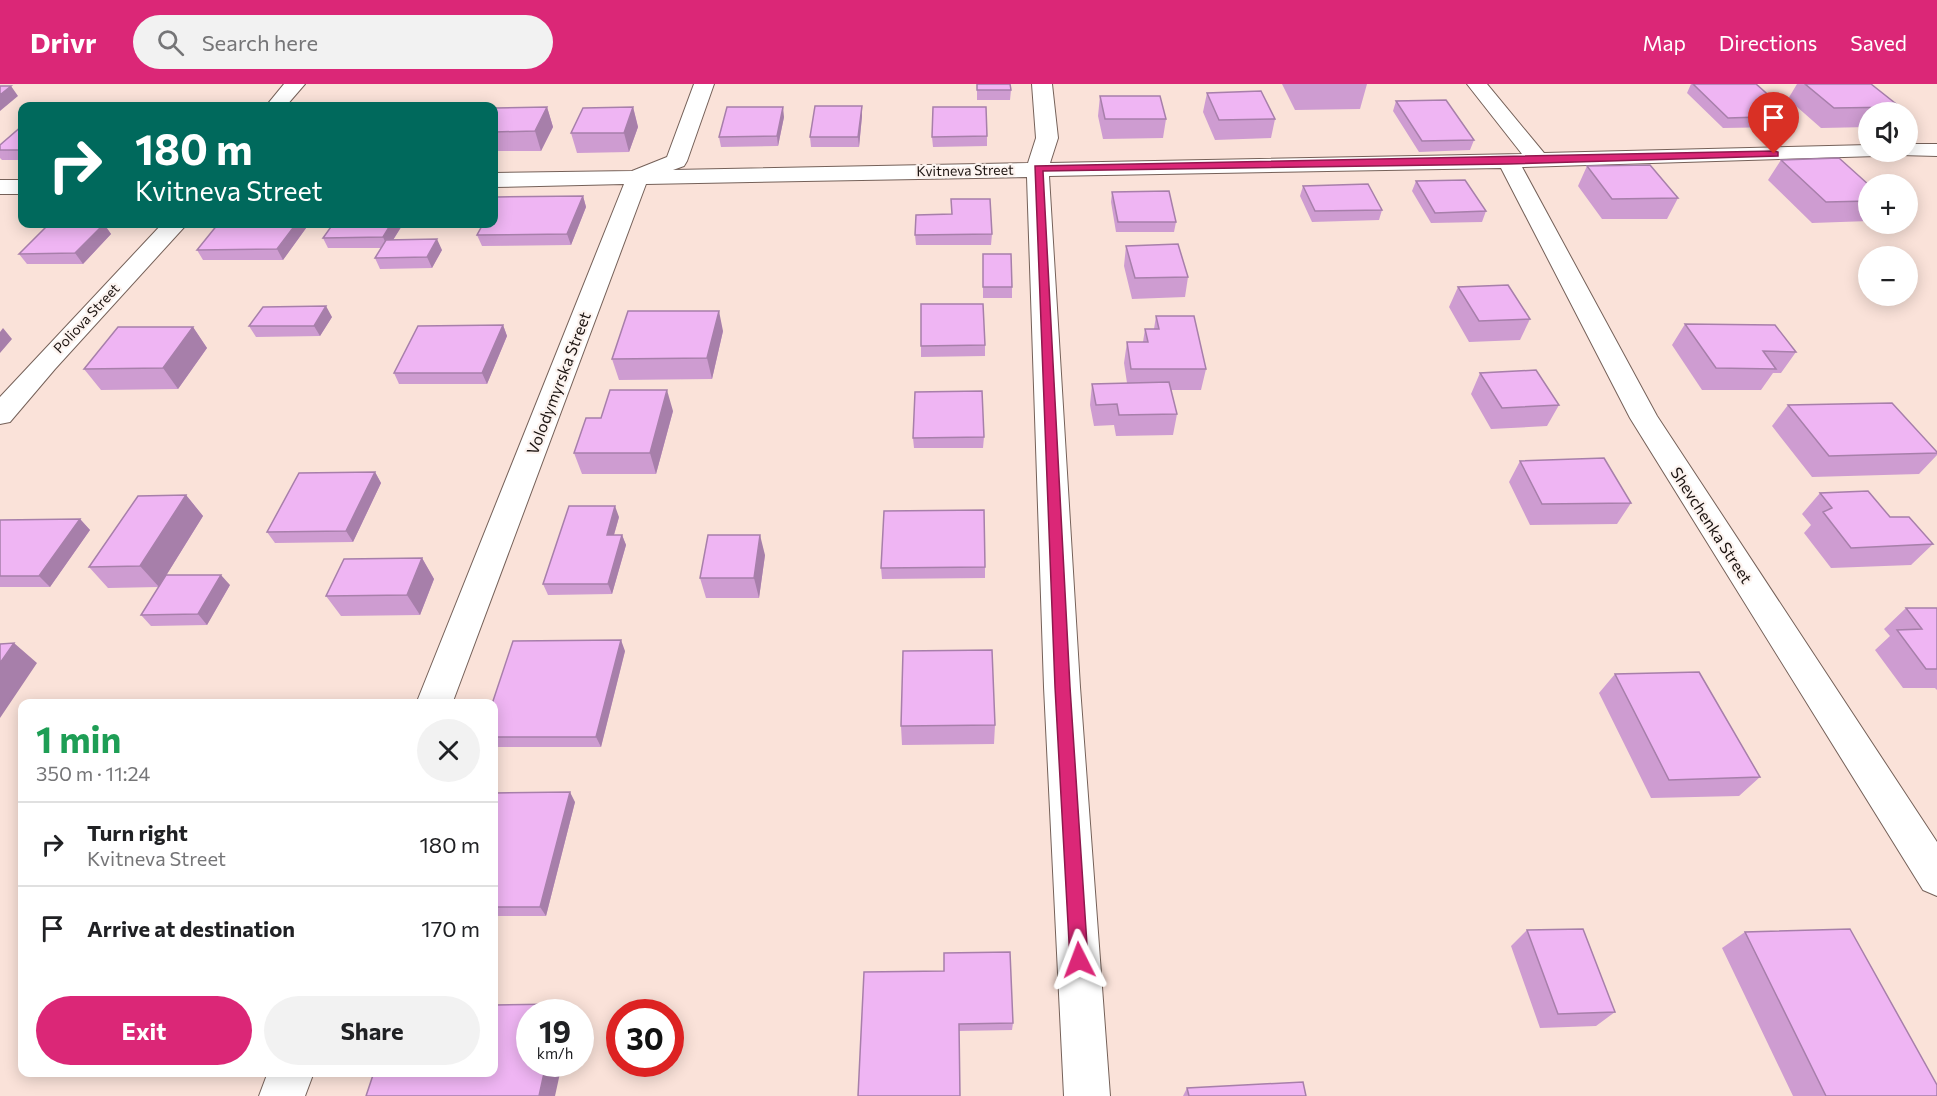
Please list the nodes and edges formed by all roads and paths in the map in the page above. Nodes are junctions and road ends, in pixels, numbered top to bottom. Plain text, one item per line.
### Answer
1 (295, 84) edge
2 (704, 84) edge
3 (1042, 84) edge
4 (1477, 84) edge
5 (279, 102) edge
6 (1918, 150) edge
7 (1937, 150) edge
8 (1858, 152) edge
9 (1523, 161) junction
10 (1038, 168) junction
11 (638, 176) junction
12 (498, 180) edge
13 (0, 187) edge
14 (18, 187) edge
15 (171, 228) edge
16 (0, 415) edge
17 (436, 699) edge
18 (1937, 877) edge
19 (289, 1077) edge
20 (282, 1096) edge
21 (1087, 1096) edge

1 - 5 street
2 - 11 street
3 - 10 street
4 - 9 street, Shevchenka Street
6 - 7 street
8 - 9 street, Kvitneva Street
9 - 10 street, Kvitneva Street
9 - 18 street, Shevchenka Street
10 - 11 street, Kvitneva Street
10 - 21 street
11 - 12 street, Kvitneva Street
11 - 17 street, Volodymyrska Street
13 - 14 street
15 - 16 street, Poliova Street
19 - 20 street

